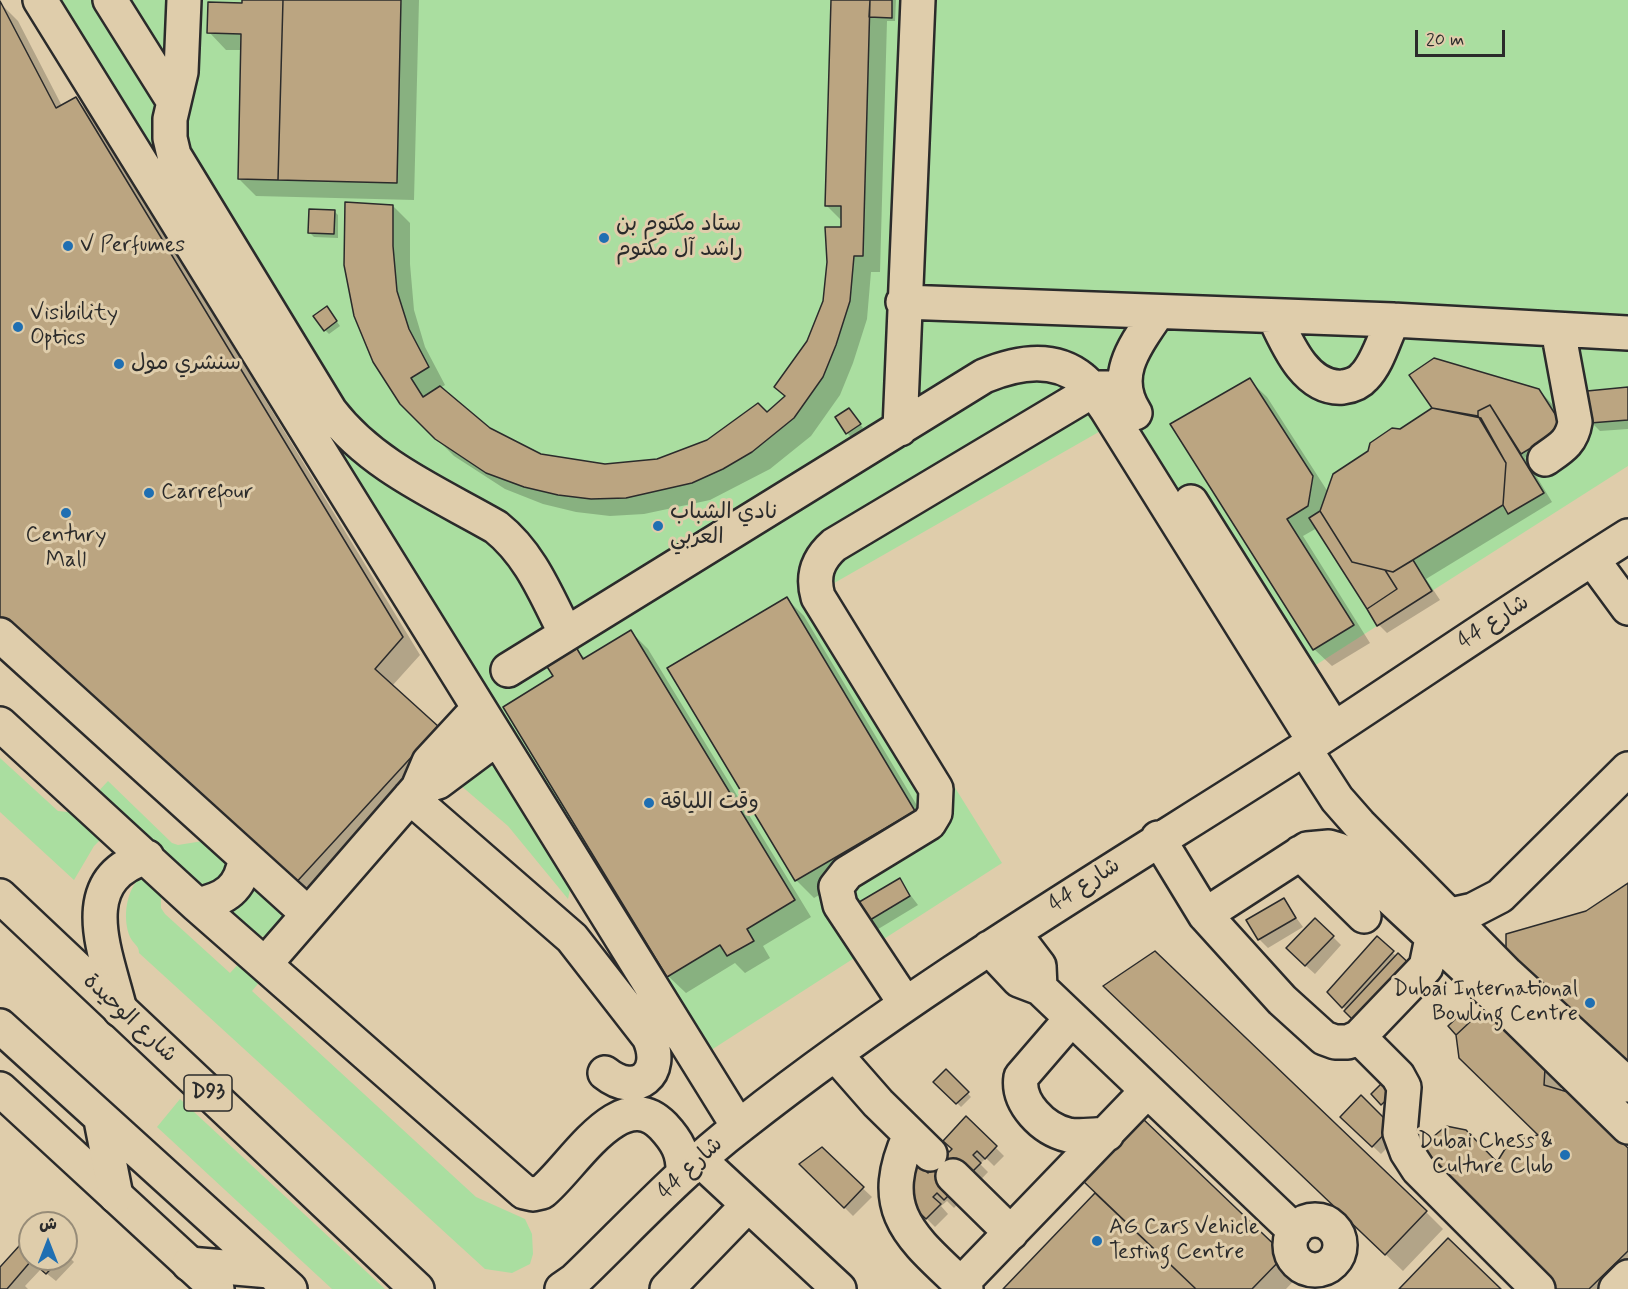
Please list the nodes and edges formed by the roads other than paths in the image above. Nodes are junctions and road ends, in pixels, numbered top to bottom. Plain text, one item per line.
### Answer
1 (40, 0) edge
2 (110, 0) edge
3 (184, 0) edge
4 (918, 0) edge
5 (174, 102) junction
6 (903, 302) junction
7 (1158, 312) junction
8 (1275, 316) junction
9 (1393, 320) junction
10 (1558, 330) junction
11 (1628, 333) edge
12 (1092, 391) junction
13 (1126, 395) junction
14 (900, 429) junction
15 (1545, 459) dead end
16 (1628, 536) edge
17 (1592, 559) junction
18 (1628, 608) edge
19 (566, 634) junction
20 (0, 635) edge
21 (508, 670) dead end
22 (478, 709) junction
23 (0, 724) edge
24 (497, 738) junction
25 (1317, 740) junction
26 (1628, 769) edge
27 (414, 792) junction
28 (1158, 838) junction
29 (1300, 853) junction
30 (147, 857) junction
31 (245, 859) junction
32 (0, 896) edge
33 (197, 905) junction
34 (308, 914) junction
35 (1205, 915) junction
36 (1364, 916) dead end
37 (1441, 926) junction
38 (1002, 941) junction
39 (265, 964) junction
40 (905, 1003) junction
41 (120, 1011) junction
42 (1071, 1019) junction
43 (0, 1026) edge
44 (1359, 1037) junction
45 (835, 1054) junction
46 (605, 1072) dead end
47 (1628, 1085) edge
48 (0, 1089) edge
49 (1147, 1091) junction
50 (100, 1120) junction
51 (738, 1126) junction
52 (1628, 1127) edge
53 (1107, 1134) junction
54 (931, 1155) junction
55 (692, 1167) junction
56 (116, 1196) junction
57 (747, 1206) junction
58 (1011, 1233) junction
59 (189, 1264) junction
60 (1628, 1277) edge
61 (280, 1280) edge
62 (1307, 1280) edge
63 (569, 1286) edge
64 (964, 1287) edge
65 (217, 1289) edge
66 (417, 1289) edge
67 (667, 1289) edge
68 (839, 1289) edge
69 (1538, 1289) edge
70 (1617, 1289) edge

1 - 22 street
2 - 5 street
3 - 5 street
4 - 6 street
5 - 19 street
6 - 7 street
6 - 14 street
7 - 8 street
7 - 13 street
8 - 9 street
8 - 9 street
9 - 10 street
10 - 11 street
10 - 15 street
12 - 13 street
12 - 14 street
12 - 25 street
12 - 40 street
13 - 25 street
14 - 19 street
16 - 17 street, شارع 44
17 - 18 street
17 - 25 street, شارع 44
19 - 21 street
20 - 31 street
22 - 24 street
22 - 27 street
23 - 30 street
24 - 27 street
24 - 51 street
25 - 28 street, شارع 44
25 - 37 street
26 - 37 street
27 - 34 street
27 - 46 street
28 - 35 street
28 - 38 street, شارع 44
29 - 35 street
29 - 36 street
29 - 37 street
30 - 33 street
30 - 41 street
31 - 33 street
31 - 34 street
32 - 41 street, شارع الوحيدة / D93
33 - 39 street
34 - 39 street
35 - 44 street
37 - 44 street
37 - 47 street
37 - 52 street
38 - 40 street, شارع 44
38 - 42 street
39 - 55 street
40 - 45 street, شارع 44
41 - 66 street, شارع الوحيدة / D93
42 - 49 street
42 - 53 street
43 - 50 street
44 - 69 street
45 - 51 street, شارع 44
45 - 54 street
48 - 56 street
49 - 53 street
49 - 62 street
50 - 56 street
50 - 61 street
51 - 55 street, شارع 44
53 - 58 street
54 - 58 street
54 - 64 street
55 - 57 street
55 - 63 street, شارع 44
56 - 59 street
57 - 67 street
57 - 68 street
58 - 64 street
59 - 61 street
59 - 65 street
60 - 70 street

